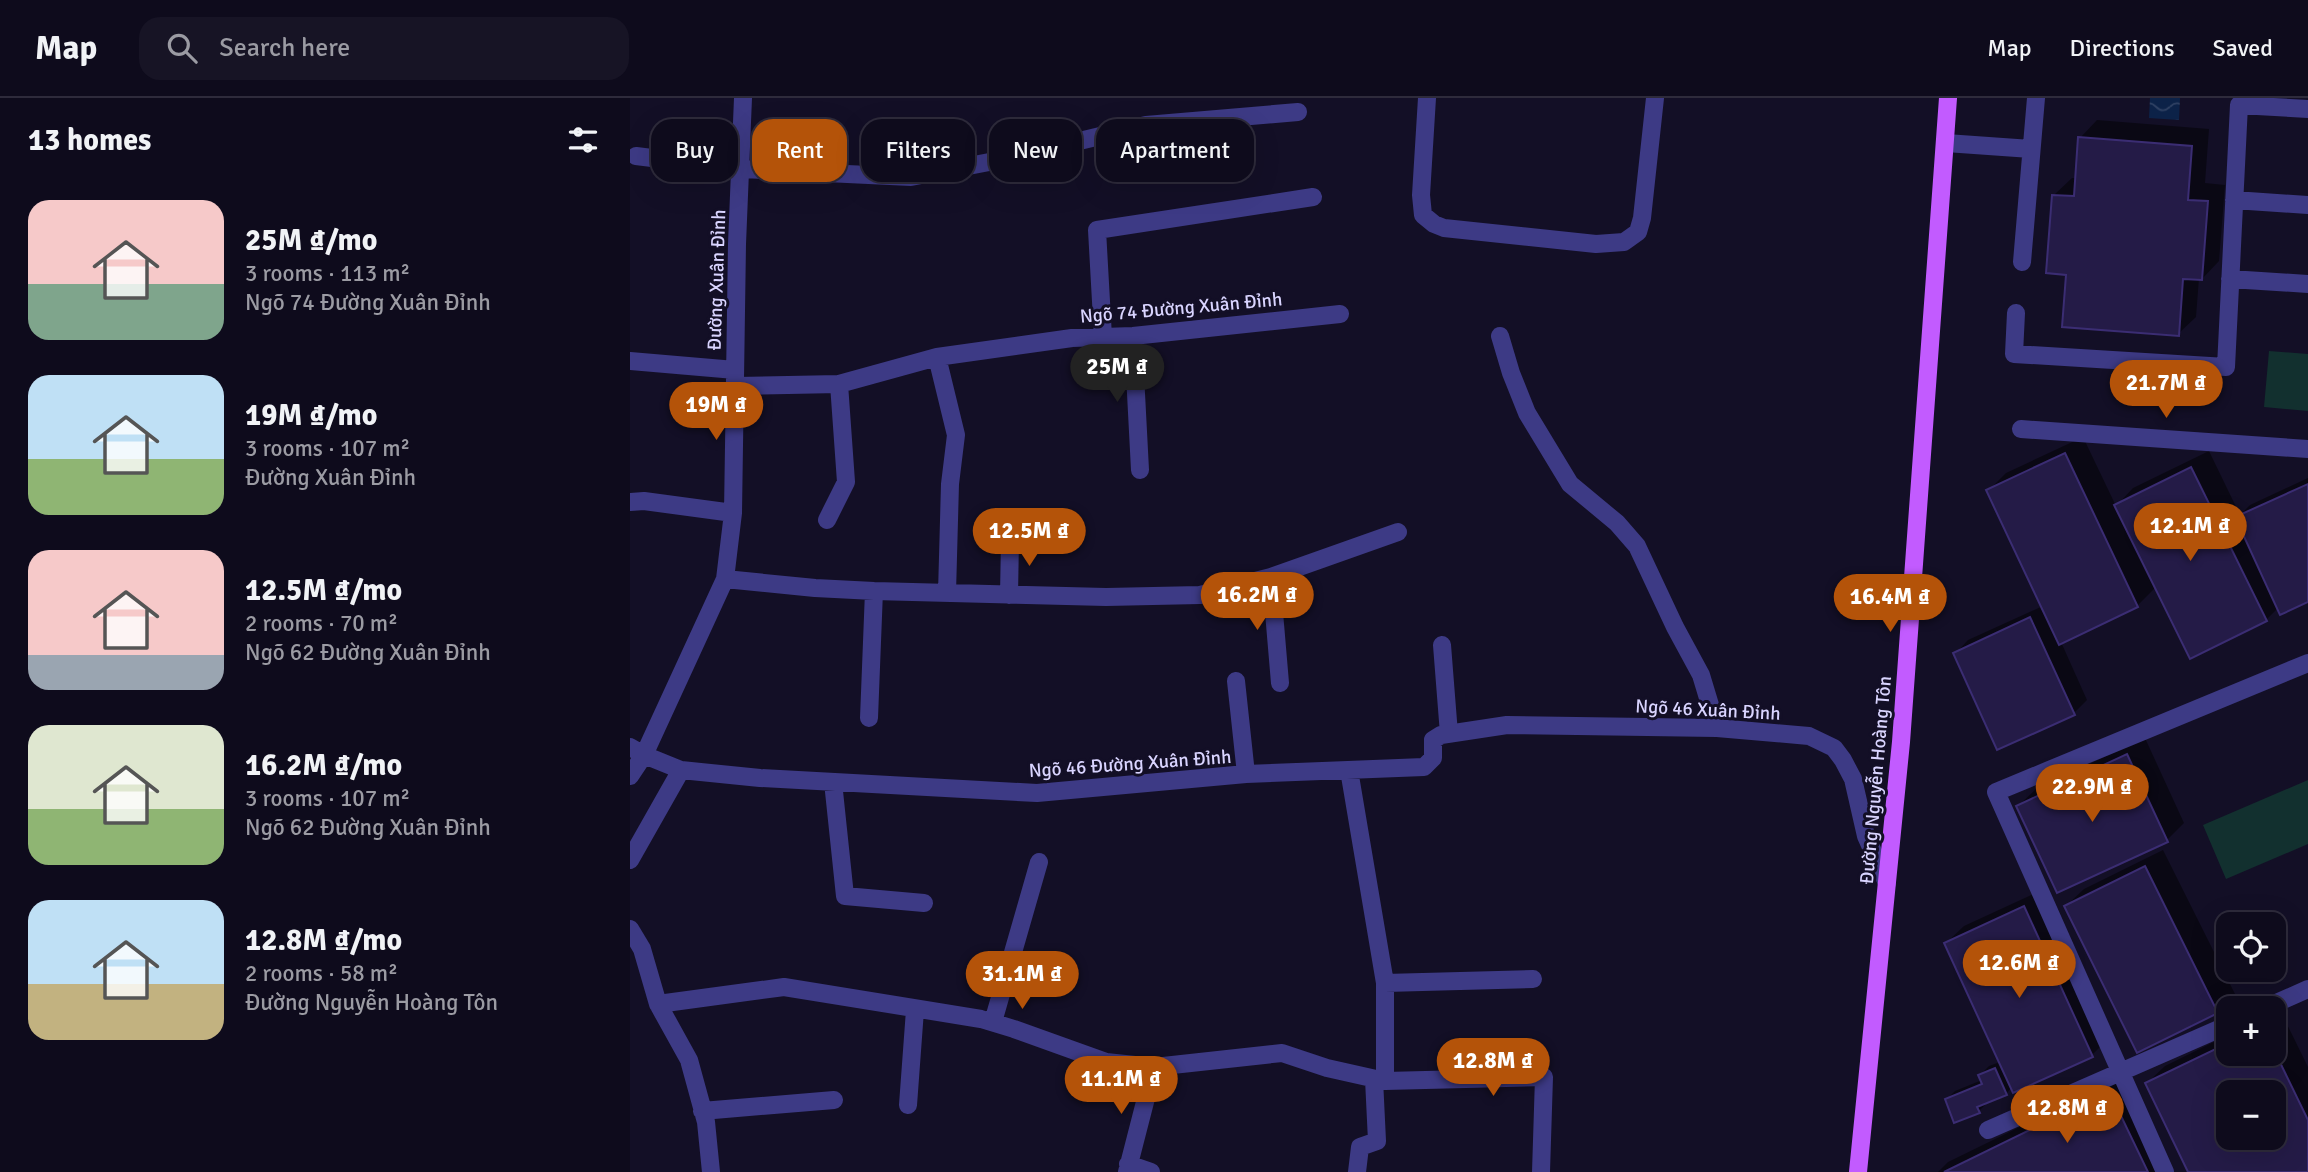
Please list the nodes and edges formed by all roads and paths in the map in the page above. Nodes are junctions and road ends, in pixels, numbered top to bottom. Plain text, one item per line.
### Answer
1 (744, 98) edge
2 (1427, 98) edge
3 (1654, 98) edge
4 (1948, 98) edge
5 (2036, 98) edge
6 (2308, 109) edge
7 (1298, 112) dead end
8 (1946, 143) junction
9 (2031, 149) junction
10 (636, 156) dead end
11 (741, 169) junction
12 (1313, 197) dead end
13 (2234, 200) junction
14 (2308, 205) edge
15 (2022, 262) dead end
16 (2230, 279) junction
17 (2308, 284) edge
18 (2016, 313) dead end
19 (1340, 314) dead end
20 (1133, 336) junction
21 (1500, 336) dead end
22 (1103, 337) junction
23 (937, 357) junction
24 (630, 360) edge
25 (736, 378) junction
26 (839, 384) junction
27 (2021, 429) dead end
28 (2308, 449) edge
29 (1140, 470) dead end
30 (630, 502) edge
31 (733, 513) junction
32 (827, 520) dead end
33 (1398, 532) dead end
34 (1010, 540) dead end
35 (1271, 577) junction
36 (725, 579) junction
37 (874, 592) junction
38 (947, 593) junction
39 (1009, 595) junction
40 (1442, 645) dead end
41 (2308, 663) edge
42 (1236, 681) dead end
43 (1280, 683) dead end
44 (869, 718) dead end
45 (1717, 727) junction
46 (1441, 737) junction
47 (637, 751) edge
48 (681, 770) junction
49 (1349, 770) junction
50 (1246, 774) junction
51 (630, 776) edge
52 (833, 782) junction
53 (630, 860) edge
54 (1039, 862) dead end
55 (1887, 883) junction
56 (924, 903) dead end
57 (630, 929) edge
58 (1533, 979) dead end
59 (1385, 984) junction
60 (2308, 989) edge
61 (2286, 999) edge
62 (658, 1004) junction
63 (915, 1010) junction
64 (993, 1022) junction
65 (2216, 1030) edge
66 (1154, 1067) junction
67 (2119, 1073) junction
68 (1379, 1080) junction
69 (834, 1100) dead end
70 (908, 1105) dead end
71 (702, 1111) junction
72 (1988, 1130) dead end
73 (1127, 1168) edge
74 (711, 1172) edge
75 (1151, 1172) edge
76 (1357, 1172) edge
77 (1541, 1172) edge
78 (1858, 1172) edge
79 (2165, 1172) edge

1 - 11 street, Đường Xuân Đỉnh
2 - 3 street
4 - 8 main road, Đường Nguyễn Hoàng Tôn
5 - 9 street
6 - 13 street
7 - 11 street
8 - 9 street
8 - 55 main road, Đường Nguyễn Hoàng Tôn
9 - 15 street
10 - 11 street
11 - 25 street, Đường Xuân Đỉnh
12 - 22 street
13 - 14 street
13 - 16 street
16 - 17 street
16 - 18 street
19 - 20 street, Ngõ 74 Đường Xuân Đỉnh
20 - 22 street, Ngõ 74 Đường Xuân Đỉnh
20 - 29 street
21 - 45 street
22 - 23 street, Ngõ 74 Đường Xuân Đỉnh
23 - 26 street, Ngõ 74 Đường Xuân Đỉnh
23 - 38 street
24 - 25 street, Ngõ 74 Đường Xuân Đỉnh
25 - 26 street, Ngõ 74 Đường Xuân Đỉnh
25 - 31 street, Đường Xuân Đỉnh
26 - 32 street
27 - 28 street
30 - 31 street
31 - 36 street, Đường Xuân Đỉnh
33 - 35 street
34 - 39 street
35 - 39 street
35 - 43 street
36 - 37 street
36 - 47 street, Đường Xuân Đỉnh
37 - 38 street
37 - 44 street
38 - 39 street
40 - 46 street
41 - 67 street
42 - 50 street
45 - 46 street, Ngõ 46 Xuân Đỉnh
45 - 55 street, Ngõ 46 Xuân Đỉnh
46 - 49 street, Ngõ 46 Đường Xuân Đỉnh
47 - 48 street, Ngõ 46 Đường Xuân Đỉnh
47 - 51 street, Đường Xuân Đỉnh
48 - 52 street, Ngõ 46 Đường Xuân Đỉnh
48 - 53 street
49 - 50 street, Ngõ 46 Đường Xuân Đỉnh
49 - 59 street
50 - 52 street, Ngõ 46 Đường Xuân Đỉnh
52 - 56 street
54 - 64 street
55 - 78 main road, Đường Nguyễn Hoàng Tôn
57 - 62 street
58 - 59 street
59 - 68 street
60 - 61 street
62 - 63 street
62 - 71 street
63 - 64 street
63 - 70 street
64 - 66 street
65 - 67 street
66 - 68 street
66 - 73 street
67 - 72 street
67 - 79 street
68 - 76 street
68 - 77 street
69 - 71 street
71 - 74 street
73 - 75 street

